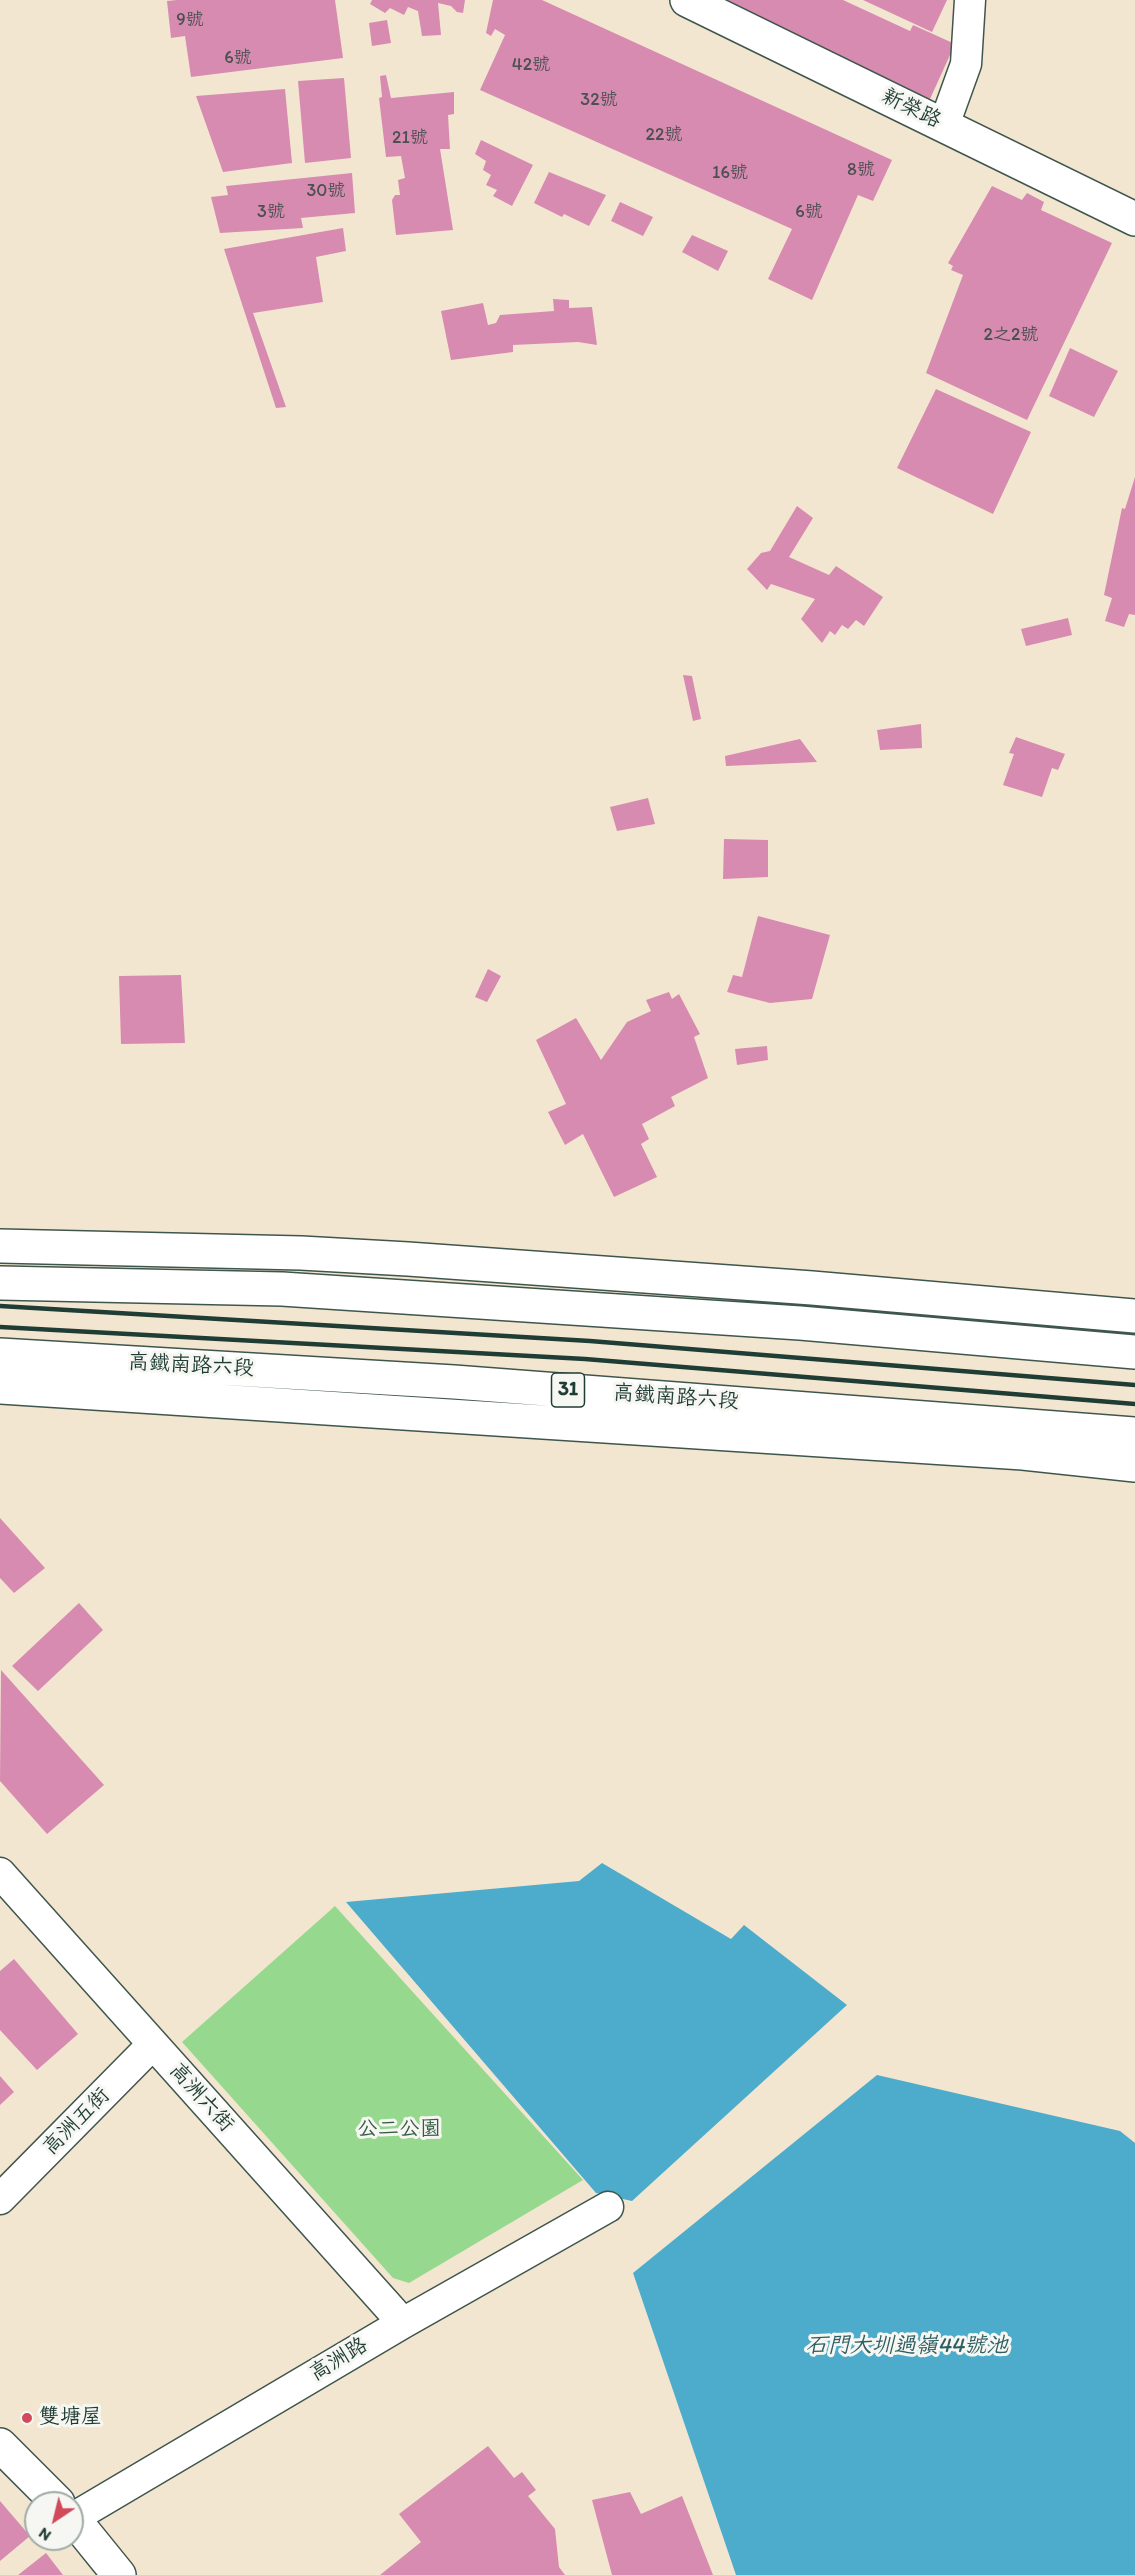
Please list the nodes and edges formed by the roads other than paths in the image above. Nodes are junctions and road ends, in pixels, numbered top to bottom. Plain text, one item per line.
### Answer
1 (687, 0) edge
2 (970, 0) edge
3 (944, 125) junction
4 (1135, 219) edge
5 (0, 1246) edge
6 (408, 1259) junction
7 (0, 1283) edge
8 (282, 1289) junction
9 (1135, 1316) edge
10 (1135, 1352) edge
11 (0, 1355) edge
12 (454, 1382) junction
13 (0, 1387) edge
14 (296, 1406) junction
15 (1135, 1434) edge
16 (1135, 1465) edge
17 (0, 1873) edge
18 (153, 2044) junction
19 (0, 2199) edge
20 (608, 2207) dead end
21 (403, 2323) junction
22 (0, 2445) edge
23 (46, 2491) edge
24 (84, 2504) edge
25 (84, 2532) edge
26 (119, 2575) edge

1 - 3 main road, 新榮路
2 - 3 street
3 - 4 main road, 新榮路
5 - 6 main road
6 - 8 main road
6 - 9 main road
7 - 8 main road
8 - 10 main road
11 - 12 main road, 高鐵南路六段 / 31
12 - 14 main road
12 - 15 main road, 高鐵南路六段 / 31
13 - 14 main road, 高鐵南路六段 / 31
14 - 16 main road, 高鐵南路六段 / 31
17 - 18 street, 高洲六街
18 - 19 street, 高洲五街
18 - 21 street, 高洲六街
20 - 21 street, 高洲路
21 - 24 street, 高洲路
22 - 23 main road
25 - 26 main road

